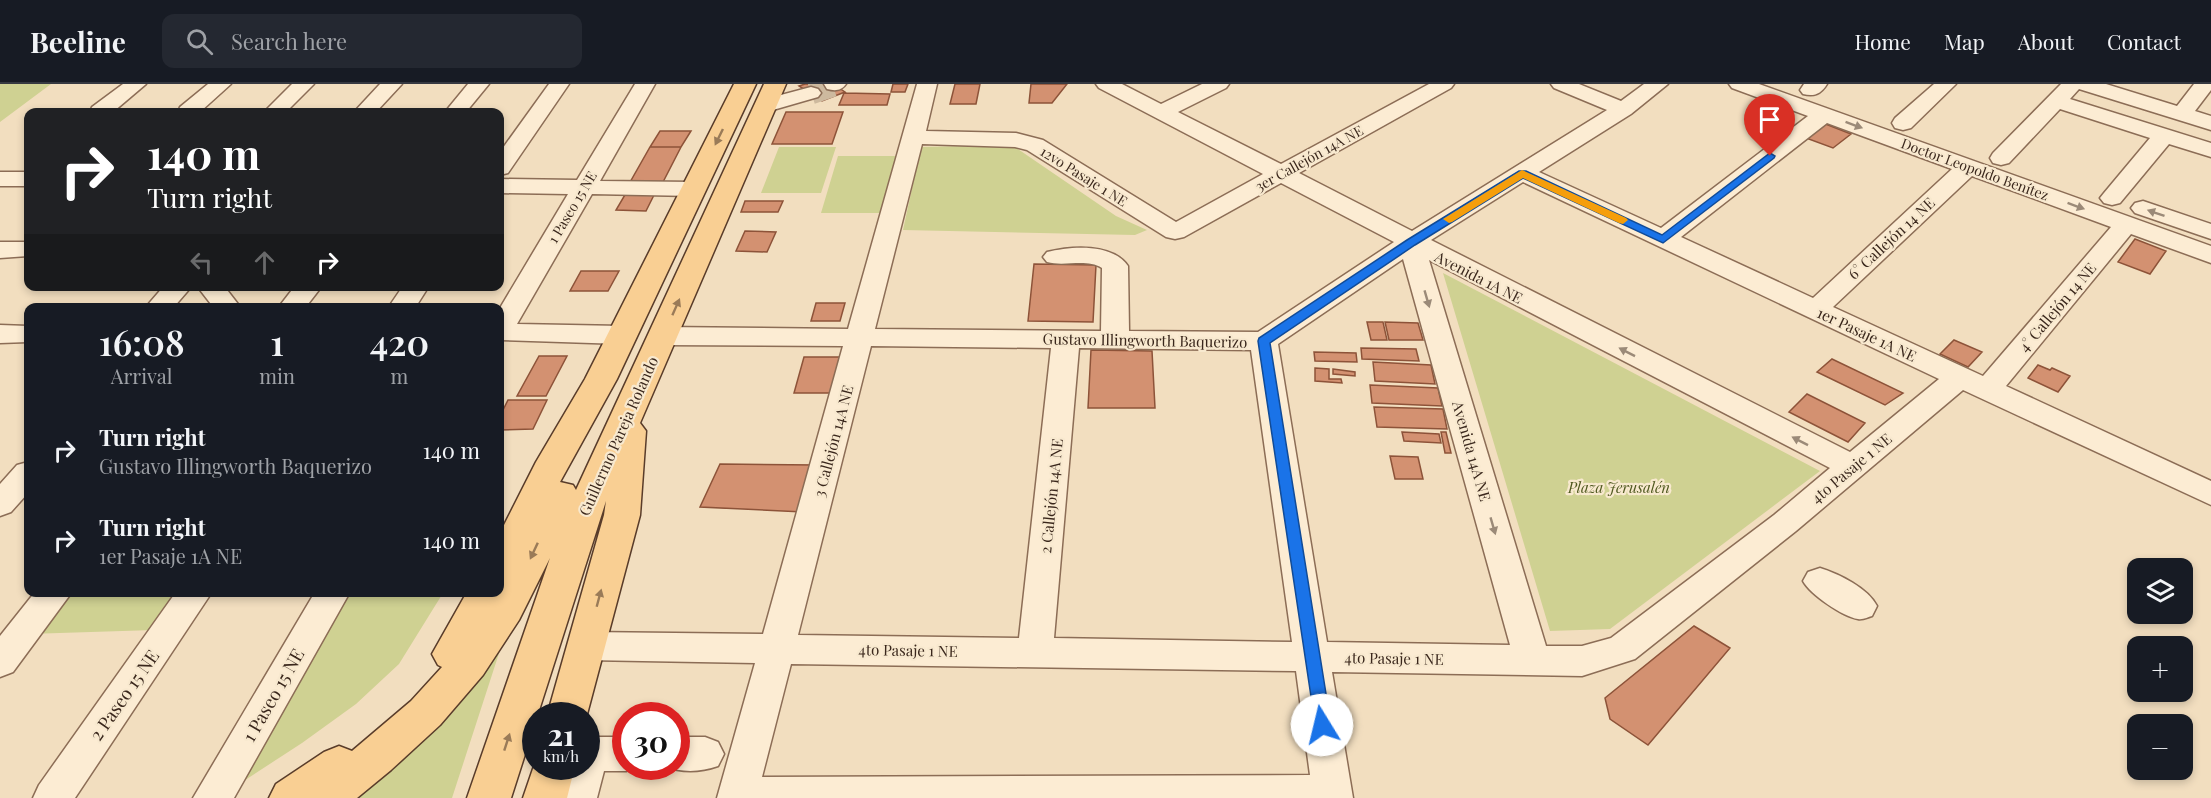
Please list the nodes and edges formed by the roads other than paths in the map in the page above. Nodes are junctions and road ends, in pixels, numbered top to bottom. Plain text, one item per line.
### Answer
1 (136, 84) edge
2 (221, 84) edge
3 (304, 84) edge
4 (392, 84) edge
5 (479, 84) edge
6 (559, 84) edge
7 (645, 84) edge
8 (745, 84) edge
9 (927, 84) edge
10 (1106, 84) edge
11 (1218, 84) edge
12 (1444, 84) edge
13 (1561, 84) edge
14 (1659, 84) edge
15 (1739, 84) edge
16 (1946, 84) edge
17 (2072, 84) edge
18 (2084, 84) edge
19 (2205, 84) edge
20 (1806, 86) edge
21 (811, 93) tunnel mouth
22 (771, 95) edge
23 (2056, 101) junction
24 (105, 108) edge
25 (193, 108) edge
26 (278, 108) edge
27 (368, 108) edge
28 (458, 108) edge
29 (1623, 109) junction
30 (1161, 112) junction
31 (2181, 114) junction
32 (1824, 115) junction
33 (1903, 123) junction
34 (2211, 123) edge
35 (2164, 135) junction
36 (915, 136) junction
37 (2211, 150) edge
38 (2001, 158) junction
39 (504, 162) edge
40 (1968, 167) junction
41 (1522, 173) junction
42 (1279, 174) junction
43 (504, 186) edge
44 (584, 187) junction
45 (693, 189) junction
46 (2112, 198) junction
47 (2127, 224) junction
48 (1175, 232) joint
49 (2211, 232) edge
50 (1663, 239) junction
51 (1411, 243) junction
52 (0, 249) edge
53 (24, 249) edge
54 (2211, 255) edge
55 (1056, 257) dead end
56 (174, 291) edge
57 (214, 291) edge
58 (305, 291) edge
59 (164, 303) edge
60 (224, 303) edge
61 (295, 303) edge
62 (1815, 310) junction
63 (504, 324) edge
64 (504, 331) edge
65 (0, 334) edge
66 (24, 334) edge
67 (622, 335) junction
68 (662, 336) junction
69 (861, 337) junction
70 (1066, 339) junction
71 (1116, 339) junction
72 (1264, 341) junction
73 (601, 379) junction
74 (643, 379) junction
75 (1973, 383) junction
76 (1853, 467) junction
77 (24, 477) edge
78 (2206, 482) edge
79 (0, 504) edge
80 (504, 558) edge
81 (1820, 581) dead end
82 (50, 597) edge
83 (192, 597) edge
84 (330, 597) edge
85 (484, 597) edge
86 (1860, 606) dead end
87 (586, 646) junction
88 (777, 648) junction
89 (1035, 652) junction
90 (1312, 657) junction
91 (1532, 659) junction
92 (0, 662) edge
93 (571, 702) edge
94 (550, 780) edge
95 (582, 780) edge
96 (1333, 796) edge
97 (738, 797) edge
98 (53, 798) edge
99 (213, 798) edge
100 (291, 798) edge
101 (324, 798) edge
102 (489, 798) edge
103 (545, 798) edge
104 (577, 798) edge

1 - 24 street
2 - 25 street
3 - 26 street
4 - 27 street
5 - 28 street
6 - 39 street
7 - 44 street, 1 Paseo 15 NE
8 -> 45 main road
9 - 36 street, 3 Callejón 14A NE
10 - 30 street, Avenida 1A NE
11 - 30 street
12 - 42 street, 3er Callejón 14A NE
13 - 29 street
14 - 29 street, Gustavo Illingworth Baquerizo
15 - 32 street, Doctor Leopoldo Benítez
16 - 33 street
17 - 23 street
18 - 31 street
19 - 31 street
20 - 33 street, Doctor Leopoldo Benítez
21 - 22 street
68 -> 22 main road, Guillermo Pareja Rolando
23 - 35 street
23 - 38 street
29 - 41 street, Gustavo Illingworth Baquerizo
30 - 42 street, Avenida 1A NE
31 - 34 street
32 -> 40 street, Doctor Leopoldo Benítez
32 - 50 street
33 - 38 street, Doctor Leopoldo Benítez
35 - 37 street
35 - 46 street
36 - 48 street, 12vo Pasaje 1 NE
36 - 69 street, 3 Callejón 14A NE
38 - 46 street, Doctor Leopoldo Benítez
40 -> 47 street, Doctor Leopoldo Benítez
40 - 62 street, 6° Callejón 14 NE
41 - 50 street, 1er Pasaje 1A NE
41 - 51 street, Gustavo Illingworth Baquerizo
42 - 48 street, 3er Callejón 14A NE
42 - 51 street, Avenida 1A NE
43 - 44 street
44 - 45 street
44 - 63 street, 1 Paseo 15 NE
45 - 67 main road
49 -> 46 street, Doctor Leopoldo Benítez
47 - 54 street, Doctor Leopoldo Benítez
47 - 75 street, 4° Callejón 14 NE
50 - 62 street, 1er Pasaje 1A NE
51 - 72 street, Gustavo Illingworth Baquerizo
76 -> 51 street, Avenida 1A NE
51 -> 91 street, Avenida 14A NE
52 - 53 street
55 - 71 street
56 - 59 street
57 - 60 street
58 - 61 street
62 - 75 street, 1er Pasaje 1A NE
64 - 67 street
65 - 66 street
67 - 73 main road
68 - 69 street, Gustavo Illingworth Baquerizo
68 - 74 main road, Guillermo Pareja Rolando
69 - 70 street, Gustavo Illingworth Baquerizo
69 - 88 street, 3 Callejón 14A NE
70 - 71 street, Gustavo Illingworth Baquerizo
70 - 89 street, 2 Callejón 14A NE
71 - 72 street, Gustavo Illingworth Baquerizo
72 - 90 street
73 - 80 main road
73 -> 101 main road
87 -> 74 main road
102 -> 74 main road, Guillermo Pareja Rolando
75 - 76 street, 4to Pasaje 1 NE
75 - 78 street, 1er Pasaje 1A NE
76 - 91 street, 4to Pasaje 1 NE
77 - 79 street
81 - 86 street
82 - 92 street
83 - 98 street, 2 Paseo 15 NE
84 - 99 street, 1 Paseo 15 NE
85 - 100 main road
87 - 88 street, 4to Pasaje 1 NE
87 - 93 main road
88 - 89 street, 4to Pasaje 1 NE
88 - 97 street, 3 Callejón 14A NE
89 - 90 street, 4to Pasaje 1 NE
90 - 91 street, 4to Pasaje 1 NE
90 - 96 street
94 - 103 main road
95 - 104 street
96 - 97 street

